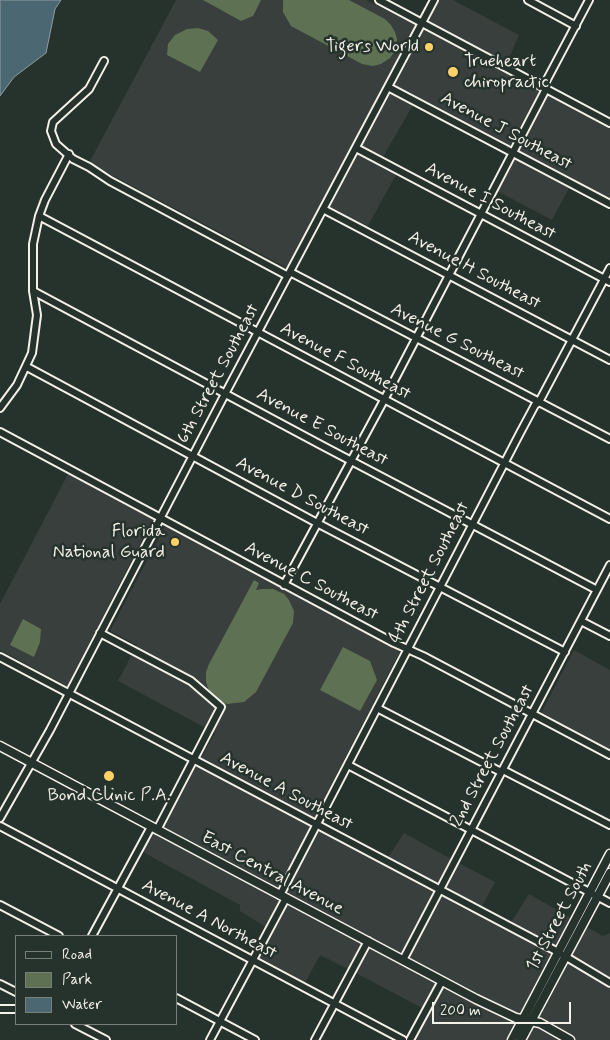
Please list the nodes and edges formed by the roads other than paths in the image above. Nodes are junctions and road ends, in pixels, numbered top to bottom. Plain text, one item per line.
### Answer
1 (379, 0) edge
2 (434, 0) edge
3 (528, 0) edge
4 (589, 0) edge
5 (422, 23) junction
6 (576, 26) junction
7 (104, 61) dead end
8 (388, 87) junction
9 (545, 88) junction
10 (610, 123) edge
11 (356, 148) junction
12 (512, 152) junction
13 (69, 154) junction
14 (610, 204) edge
15 (323, 209) junction
16 (480, 214) junction
17 (39, 216) junction
18 (610, 268) edge
19 (450, 273) junction
20 (289, 274) junction
21 (607, 280) edge
22 (33, 291) junction
23 (258, 333) junction
24 (416, 338) junction
25 (572, 340) junction
26 (610, 360) edge
27 (27, 367) junction
28 (225, 394) junction
29 (384, 400) junction
30 (539, 402) junction
31 (0, 408) edge
32 (0, 432) edge
33 (610, 439) edge
34 (192, 455) junction
35 (351, 461) junction
36 (504, 463) junction
37 (160, 517) junction
38 (610, 519) edge
39 (317, 523) junction
40 (472, 524) junction
41 (610, 567) edge
42 (284, 585) junction
43 (440, 587) junction
44 (597, 590) junction
45 (581, 621) junction
46 (100, 633) junction
47 (610, 636) edge
48 (408, 649) junction
49 (565, 652) junction
50 (0, 657) edge
51 (69, 693) junction
52 (378, 708) junction
53 (532, 714) junction
54 (0, 746) edge
55 (610, 755) edge
56 (193, 759) junction
57 (32, 763) junction
58 (348, 765) junction
59 (503, 770) junction
60 (0, 818) edge
61 (316, 825) junction
62 (610, 825) edge
63 (0, 826) edge
64 (154, 828) junction
65 (472, 830) junction
66 (610, 854) edge
67 (610, 873) edge
68 (118, 888) junction
69 (440, 890) junction
70 (590, 892) junction
71 (598, 896) junction
72 (283, 897) junction
73 (610, 903) edge
74 (0, 905) edge
75 (57, 935) edge
76 (93, 935) edge
77 (368, 941) junction
78 (558, 952) junction
79 (566, 957) junction
80 (253, 960) junction
81 (403, 960) junction
82 (442, 981) junction
83 (610, 983) edge
84 (0, 984) edge
85 (15, 992) edge
86 (178, 999) edge
87 (334, 1004) junction
88 (0, 1009) edge
89 (15, 1009) edge
90 (522, 1020) junction
91 (220, 1021) junction
92 (532, 1021) junction
93 (77, 1025) edge
94 (106, 1040) edge
95 (210, 1040) edge
96 (255, 1040) edge
97 (315, 1040) edge
98 (403, 1040) edge
99 (410, 1040) edge
100 (512, 1040) edge
101 (521, 1040) edge
102 (570, 1040) edge

1 - 5 street
2 - 5 street, 6th Street Southeast
3 - 6 street
4 - 6 street
5 - 8 street, 6th Street Southeast
5 - 9 street
6 - 9 street
7 - 13 street, Avenue G Southeast
8 - 11 street, 6th Street Southeast
8 - 12 street, Avenue J Southeast
9 - 10 street
9 - 12 street
11 - 15 street, 6th Street Southeast
11 - 16 street, Avenue I Southeast
12 - 14 street, Avenue J Southeast
12 - 16 street
13 - 17 street
13 - 20 street, Avenue G Southeast
15 - 19 street, Avenue H Southeast
15 - 20 street, 6th Street Southeast
16 - 19 street
16 - 21 street, Avenue I Southeast
17 - 22 street
17 - 23 street, Avenue F Southeast
18 - 21 street, 4th Street Southeast
19 - 24 street
19 - 25 street, Avenue H Southeast
20 - 23 street, 6th Street Southeast
20 - 24 street, Avenue G Southeast
21 - 25 street, 4th Street Southeast
22 - 27 street
22 - 28 street, Avenue E Southeast
23 - 28 street, 6th Street Southeast
23 - 29 street, Avenue F Southeast
24 - 29 street
24 - 30 street, Avenue G Southeast
25 - 26 street, Avenue H Southeast
25 - 30 street, 4th Street Southeast
27 - 31 street
27 - 34 street, Avenue D Southeast
28 - 34 street, 6th Street Southeast
28 - 35 street, Avenue E Southeast
29 - 35 street
29 - 36 street, Avenue F Southeast
30 - 33 street, Avenue G Southeast
30 - 36 street, 4th Street Southeast
32 - 37 street, Avenue C Southeast
34 - 37 street, 6th Street Southeast
34 - 39 street, Avenue D Southeast
35 - 39 street
35 - 40 street, Avenue E Southeast
36 - 38 street, Avenue F Southeast
36 - 40 street, 4th Street Southeast
37 - 42 street, Avenue C Southeast
37 - 46 street, 6th Street Southeast
39 - 42 street
39 - 43 street, Avenue D Southeast
40 - 43 street, 4th Street Southeast
40 - 44 street, Avenue E Southeast
41 - 44 street, 2nd Street Southeast
42 - 48 street, Avenue C Southeast
43 - 48 street, 4th Street Southeast
43 - 49 street, Avenue D Southeast
44 - 45 street, 2nd Street Southeast
45 - 47 street
45 - 49 street, 2nd Street Southeast
46 - 51 street, 6th Street Southeast
46 - 56 street
48 - 52 street, 4th Street Southeast
48 - 53 street, Avenue C Southeast
49 - 53 street, 2nd Street Southeast
50 - 51 street, Avenue A Southeast
51 - 56 street, Avenue A Southeast
51 - 57 street, 6th Street Southeast
52 - 58 street, 4th Street Southeast
52 - 59 street
53 - 55 street, Avenue C Southeast
53 - 59 street, 2nd Street Southeast
54 - 57 main road, East Central Avenue
56 - 61 street, Avenue A Southeast
56 - 64 street
57 - 60 street, 6th Street Southeast
57 - 64 main road, East Central Avenue
58 - 61 street, 4th Street Southeast
58 - 65 street
59 - 62 street
59 - 65 street, 2nd Street Southeast
61 - 69 street, Avenue A Southeast
61 - 72 street, 4th Street Southeast
63 - 68 street, Avenue A Northeast
64 - 68 street
64 - 72 main road, East Central Avenue
65 - 69 street, 2nd Street Southeast
65 - 70 street
66 - 70 main road, 1st Street South
67 - 71 main road, 1st Street South
68 - 76 street
68 - 80 street, Avenue A Northeast
69 - 78 street, Avenue A Southeast
69 - 81 street, 2nd Street Southeast
70 - 71 street
70 - 78 main road, 1st Street South
71 - 73 street
71 - 79 main road, 1st Street South
72 - 77 main road, East Central Avenue
72 - 80 street, 4th Street Southeast
74 - 75 street
77 - 81 main road, East Central Avenue
77 - 87 street
78 - 79 street, Avenue A Southeast
78 - 90 main road, 1st Street South
79 - 83 street, Avenue A Southeast
79 - 92 main road, 1st Street South
80 - 87 street, Avenue A Northeast
80 - 91 street, 4th Street Southeast
81 - 82 main road, East Central Avenue
82 - 90 main road, East Central Avenue
82 - 99 street
84 - 85 street
86 - 91 street
87 - 97 street
87 - 98 street, Avenue A Northeast
88 - 89 street
90 - 92 main road, East Central Avenue
90 - 100 main road, 1st Street South
91 - 95 street, 4th Street Southeast
91 - 96 street
92 - 101 main road, 1st Street South
92 - 102 main road, East Central Avenue
93 - 94 street

